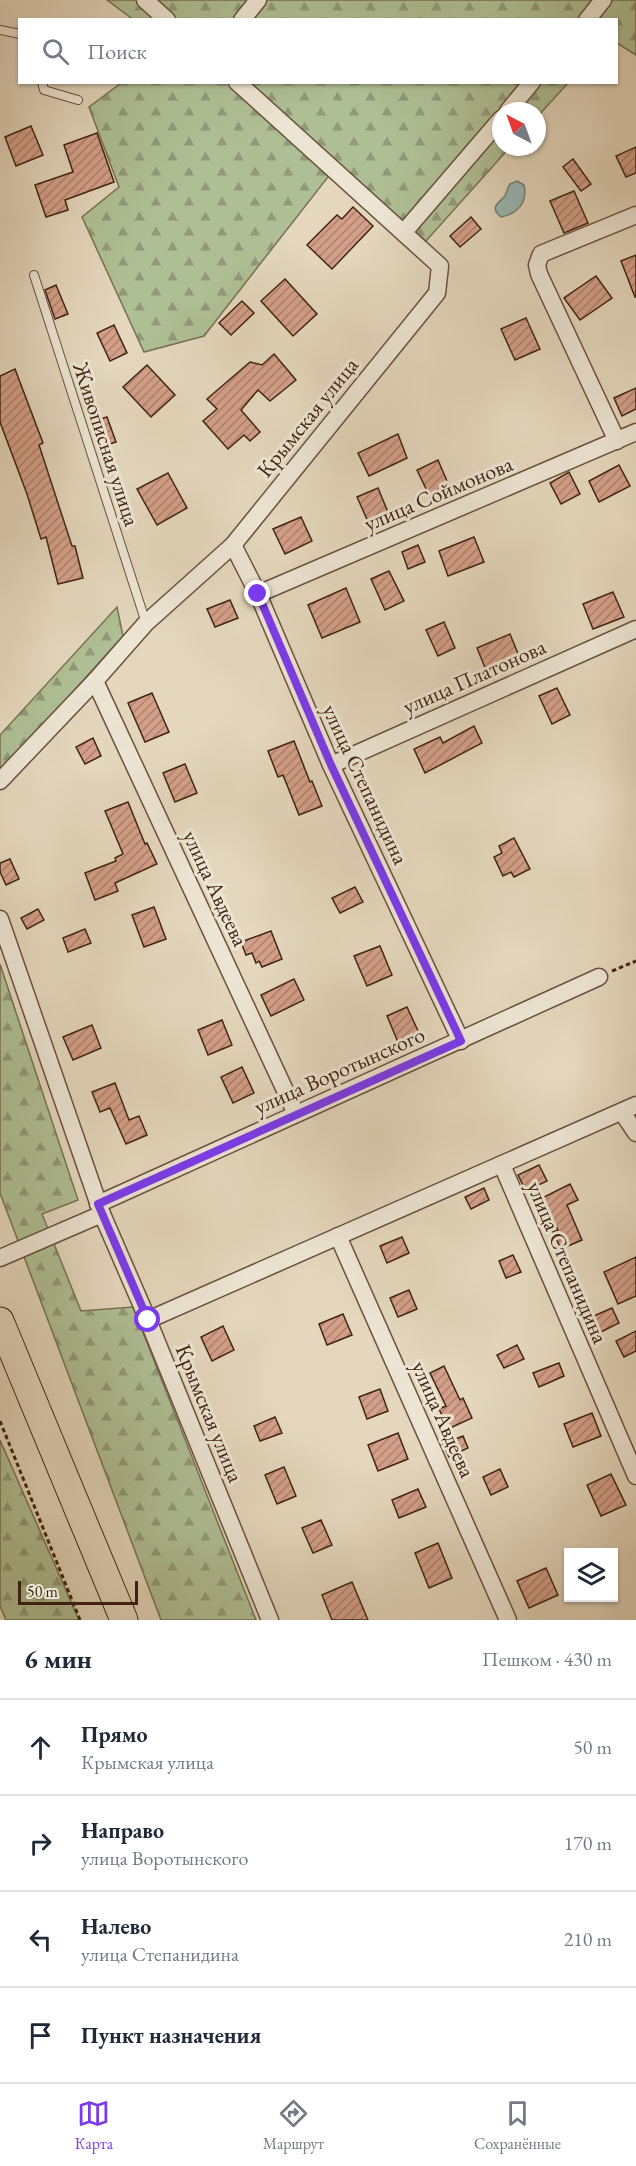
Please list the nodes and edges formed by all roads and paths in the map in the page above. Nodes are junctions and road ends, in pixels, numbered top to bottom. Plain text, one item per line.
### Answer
1 (145, 0) edge
2 (258, 0) edge
3 (603, 0) edge
4 (165, 18) edge
5 (244, 18) edge
6 (589, 18) edge
7 (0, 30) edge
8 (18, 34) edge
9 (42, 84) edge
10 (239, 84) edge
11 (530, 84) edge
12 (78, 100) dead end
13 (515, 102) edge
14 (492, 129) edge
15 (636, 215) edge
16 (404, 232) junction
17 (34, 275) dead end
18 (636, 432) edge
19 (616, 441) junction
20 (232, 545) junction
21 (258, 594) junction
22 (146, 623) junction
23 (636, 629) edge
24 (95, 681) junction
25 (331, 765) junction
26 (0, 781) edge
27 (0, 919) edge
28 (636, 962) edge
29 (599, 976) joint
30 (461, 1041) junction
31 (629, 1109) edge
32 (296, 1114) junction
33 (636, 1133) edge
34 (502, 1165) junction
35 (100, 1209) junction
36 (338, 1236) junction
37 (0, 1258) edge
38 (148, 1320) junction
39 (0, 1321) edge
40 (0, 1421) edge
41 (636, 1476) edge
42 (80, 1620) edge
43 (124, 1620) edge
44 (270, 1620) edge
45 (508, 1620) edge

1 - 4 street
2 - 5 street
3 - 6 street
7 - 8 lane
9 - 12 lane
10 - 16 street, Крымская улица
11 - 13 street
14 - 16 street
15 - 19 street
16 - 20 street, Крымская улица
17 - 22 lane, Живописная улица
18 - 19 street, улица Соймонова
19 - 21 street, улица Соймонова
20 - 21 street, улица Степанидина
20 - 22 street, Крымская улица
21 - 25 street, улица Степанидина
22 - 24 street, Крымская улица
23 - 25 street, улица Платонова
24 - 26 street, Крымская улица
24 - 32 street, улица Авдеева
25 - 30 street, улица Степанидина
27 - 35 street, Крымская улица
28 - 29 path
29 - 30 street, улица Воротынского
30 - 32 street, улица Воротынского
31 - 33 street
31 - 34 street
32 - 35 street, улица Воротынского
34 - 36 street
34 - 41 street, улица Степанидина
35 - 37 street, улица Воротынского
35 - 38 street, Крымская улица
36 - 38 street
36 - 45 street, улица Авдеева
38 - 44 street, Крымская улица
39 - 43 main road
40 - 42 path

